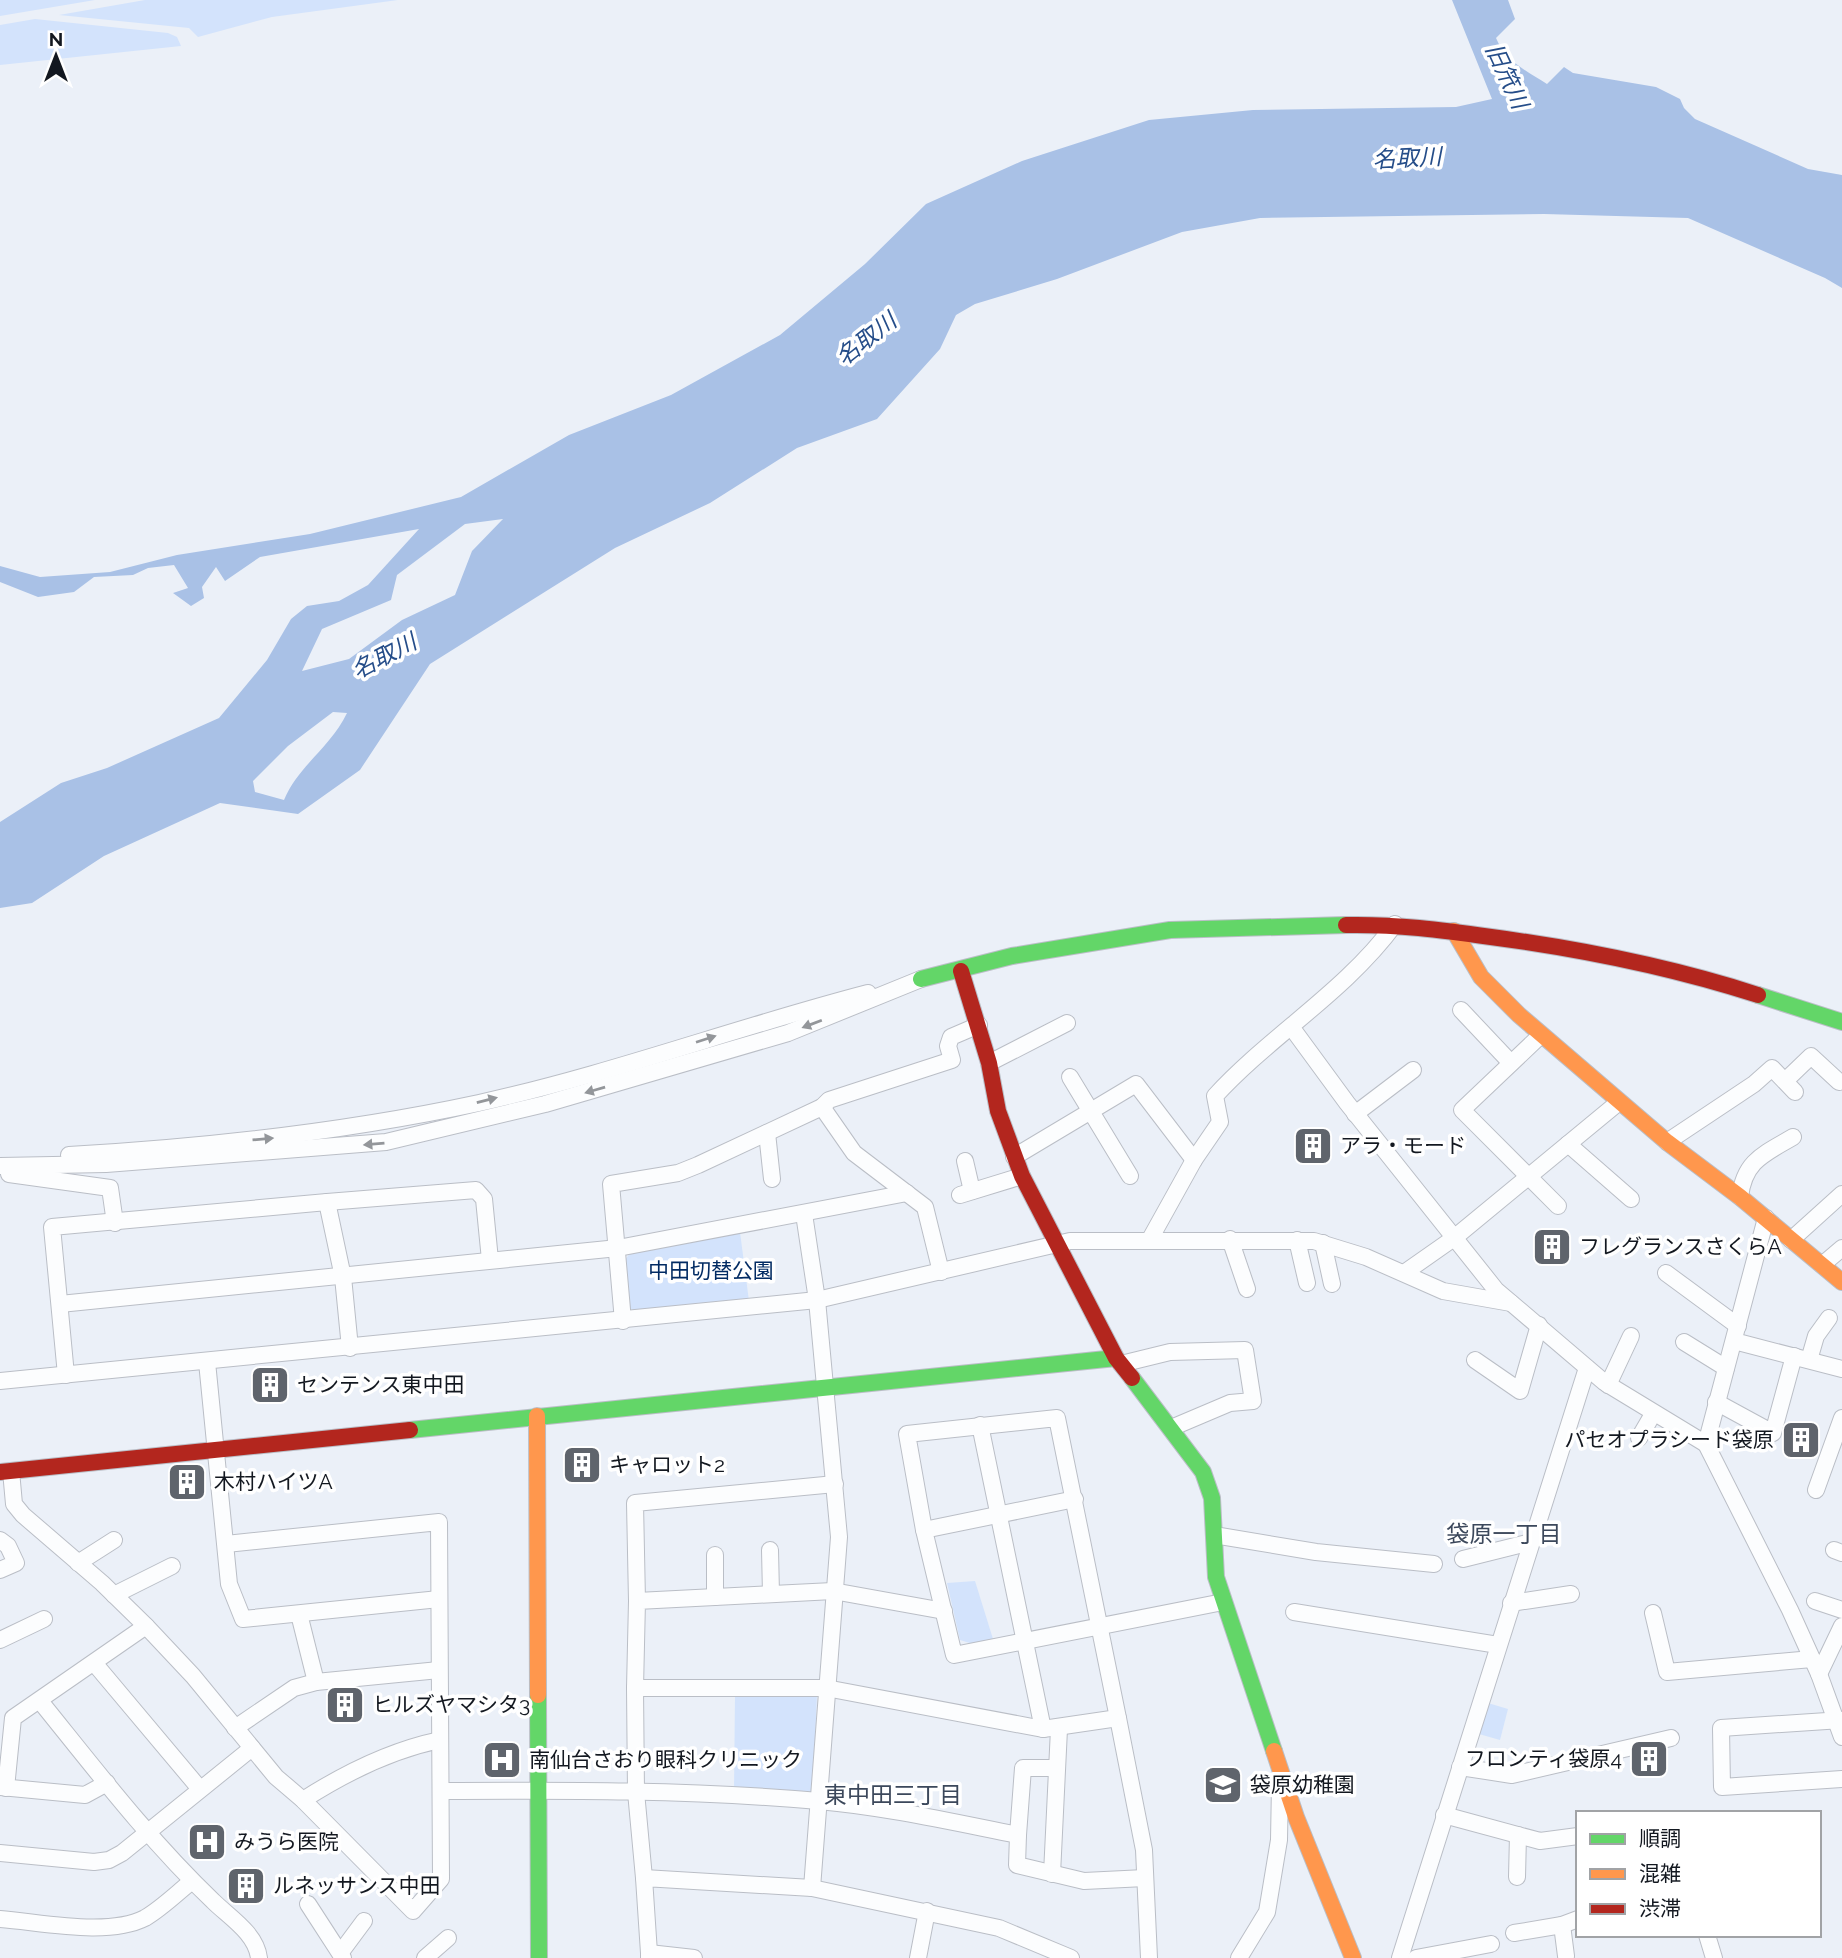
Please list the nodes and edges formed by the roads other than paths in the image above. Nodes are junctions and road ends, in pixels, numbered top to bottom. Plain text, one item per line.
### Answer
1 (1395, 924) junction
2 (1454, 931) junction
3 (961, 971) junction
4 (1461, 1010) dead end
5 (1842, 1022) edge
6 (1067, 1023) dead end
7 (979, 1025) junction
8 (1292, 1027) junction
9 (1541, 1035) junction
10 (989, 1063) junction
11 (1511, 1063) junction
12 (1413, 1070) dead end
13 (1835, 1072) dead end
14 (1070, 1077) dead end
15 (1619, 1101) junction
16 (822, 1107) junction
17 (1092, 1110) junction
18 (1356, 1114) junction
19 (767, 1133) junction
20 (1793, 1137) dead end
21 (1667, 1142) junction
22 (1568, 1144) junction
23 (1014, 1157) junction
24 (1194, 1160) junction
25 (965, 1161) dead end
26 (0, 1163) edge
27 (0, 1172) edge
28 (1022, 1176) junction
29 (1130, 1176) dead end
30 (1529, 1176) junction
31 (772, 1179) dead end
32 (907, 1194) junction
33 (1842, 1194) edge
34 (1740, 1197) junction
35 (1631, 1199) dead end
36 (327, 1202) junction
37 (1558, 1206) dead end
38 (804, 1214) junction
39 (1766, 1219) junction
40 (115, 1223) junction
41 (1454, 1238) junction
42 (1230, 1239) junction
43 (1297, 1240) junction
44 (1791, 1240) junction
45 (1149, 1241) junction
46 (1054, 1242) junction
47 (1323, 1243) junction
48 (618, 1248) junction
49 (1842, 1248) edge
50 (490, 1260) junction
51 (1822, 1265) junction
52 (941, 1272) junction
53 (1404, 1273) junction
54 (1666, 1273) dead end
55 (344, 1277) junction
56 (1842, 1282) edge
57 (1307, 1283) dead end
58 (1332, 1284) dead end
59 (1247, 1289) dead end
60 (817, 1300) junction
61 (1511, 1303) junction
62 (60, 1304) junction
63 (1829, 1318) dead end
64 (623, 1321) junction
65 (1539, 1325) junction
66 (1736, 1333) junction
67 (1631, 1336) dead end
68 (1684, 1342) dead end
69 (350, 1348) junction
70 (1802, 1358) junction
71 (1475, 1360) dead end
72 (1119, 1361) junction
73 (207, 1362) junction
74 (1587, 1368) junction
75 (1726, 1368) junction
76 (1842, 1369) edge
77 (66, 1375) junction
78 (0, 1381) edge
79 (1608, 1385) junction
80 (825, 1389) junction
81 (1717, 1402) junction
82 (1653, 1414) junction
83 (537, 1416) junction
84 (1842, 1418) edge
85 (980, 1424) junction
86 (1171, 1428) junction
87 (1639, 1438) dead end
88 (1706, 1444) junction
89 (1838, 1446) edge
90 (216, 1449) junction
91 (5, 1471) edge
92 (835, 1484) junction
93 (1816, 1490) dead end
94 (1075, 1499) junction
95 (999, 1515) junction
96 (924, 1530) junction
97 (1214, 1535) junction
98 (0, 1540) edge
99 (114, 1540) dead end
100 (1531, 1542) junction
101 (226, 1544) junction
102 (770, 1550) dead end
103 (715, 1555) dead end
104 (1463, 1559) dead end
105 (78, 1563) junction
106 (1434, 1564) dead end
107 (172, 1566) dead end
108 (0, 1570) edge
109 (833, 1591) junction
110 (771, 1594) junction
111 (1571, 1594) dead end
112 (114, 1595) junction
113 (715, 1597) junction
114 (439, 1599) junction
115 (637, 1601) junction
116 (1815, 1601) dead end
117 (1223, 1602) junction
118 (1511, 1603) junction
119 (1842, 1610) edge
120 (944, 1611) junction
121 (1294, 1612) dead end
122 (1653, 1613) dead end
123 (299, 1614) junction
124 (44, 1619) dead end
125 (146, 1626) junction
126 (1102, 1626) junction
127 (1842, 1626) edge
128 (0, 1640) edge
129 (1028, 1642) junction
130 (1498, 1645) junction
131 (1836, 1654) edge
132 (1812, 1659) junction
133 (95, 1664) junction
134 (439, 1670) junction
135 (1819, 1674) junction
136 (316, 1682) junction
137 (635, 1688) junction
138 (826, 1688) junction
139 (40, 1701) junction
140 (1118, 1718) junction
141 (1839, 1720) edge
142 (235, 1728) junction
143 (1051, 1729) junction
144 (1842, 1737) edge
145 (1671, 1738) dead end
146 (440, 1740) junction
147 (252, 1748) junction
148 (1460, 1767) junction
149 (1057, 1768) junction
150 (1281, 1772) junction
151 (1842, 1780) edge
152 (107, 1783) junction
153 (3, 1787) edge
154 (200, 1789) junction
155 (538, 1790) junction
156 (441, 1791) junction
157 (636, 1792) junction
158 (303, 1800) junction
159 (819, 1801) junction
160 (1444, 1815) junction
161 (148, 1832) junction
162 (1018, 1835) junction
163 (1518, 1835) junction
164 (1576, 1836) edge
165 (0, 1853) edge
166 (1052, 1874) junction
167 (1517, 1877) dead end
168 (644, 1878) junction
169 (1145, 1878) junction
170 (192, 1881) junction
171 (812, 1888) junction
172 (308, 1904) dead end
173 (927, 1911) junction
174 (0, 1919) edge
175 (1576, 1920) edge
176 (364, 1921) dead end
177 (1562, 1925) junction
178 (1514, 1933) dead end
179 (1708, 1937) edge
180 (448, 1938) dead end
181 (1491, 1944) dead end
182 (1042, 1952) edge
183 (342, 1955) edge
184 (649, 1955) edge
185 (1566, 1956) dead end
186 (259, 1958) edge
187 (425, 1958) edge
188 (539, 1958) edge
189 (694, 1958) edge
190 (918, 1958) edge
191 (1071, 1958) edge
192 (1149, 1958) edge
193 (1239, 1958) edge
194 (1353, 1958) edge
195 (1400, 1958) edge
196 (1416, 1958) edge
197 (1714, 1958) edge

1 - 2 street
1 - 3 street
1 - 8 street
2 - 5 street
2 - 9 street
3 - 7 street
3 - 26 street
4 - 11 street
6 - 10 street
7 - 10 street
7 - 16 street
8 - 18 street
8 - 24 street
9 - 11 street
9 - 15 street
10 - 23 street
11 - 30 street
12 - 18 street
13 - 21 street
14 - 17 street
15 - 21 street
15 - 22 street
16 - 19 street
16 - 32 street
17 - 23 street
17 - 24 street
17 - 29 street
18 - 41 street
19 - 31 street
19 - 48 street
20 - 34 street
21 - 34 street
22 - 30 street
22 - 35 street
23 - 28 street
24 - 45 street
25 - 28 street
27 - 40 street
28 - 46 street
30 - 37 street
30 - 41 street
32 - 38 street
32 - 52 street
33 - 44 street
34 - 39 street
36 - 40 street
36 - 50 street
36 - 55 street
38 - 48 street
38 - 60 street
39 - 44 street
39 - 66 street
40 - 62 street
41 - 53 street
41 - 61 street
42 - 43 street
42 - 45 street
42 - 59 street
43 - 47 street
43 - 57 street
44 - 51 street
45 - 46 street
46 - 52 street
46 - 72 street
47 - 53 street
47 - 58 street
48 - 50 street
48 - 64 street
49 - 51 street
50 - 55 street
51 - 56 street
52 - 60 street
53 - 61 street
54 - 66 street
55 - 62 street
55 - 69 street
60 - 64 street
60 - 80 street
61 - 65 street
62 - 77 street
63 - 70 street
64 - 69 street
65 - 71 street
65 - 74 street
66 - 70 street
66 - 75 street
67 - 79 street
68 - 75 street
69 - 73 street
70 - 76 street
70 - 81 street
72 - 80 street
72 - 86 street
72 - 86 street
73 - 77 street
73 - 90 street
74 - 79 street
74 - 100 street
75 - 81 street
77 - 78 street
79 - 82 street
80 - 83 street
80 - 92 street
81 - 88 street
82 - 87 street
82 - 88 street
83 - 90 street
83 - 155 street
84 - 89 street
85 - 94 street
85 - 95 street
85 - 96 street
86 - 97 street
88 - 132 street
89 - 93 street
90 - 91 street
90 - 101 street
91 - 105 street
92 - 109 street
92 - 115 street
94 - 95 street
94 - 126 street
95 - 96 street
95 - 129 street
96 - 120 street
97 - 106 street
97 - 117 street
98 - 108 street
99 - 105 street
100 - 104 street
100 - 118 street
101 - 114 street
101 - 123 street
102 - 110 street
103 - 113 street
105 - 112 street
107 - 112 street
109 - 110 street
109 - 120 street
109 - 138 street
110 - 113 street
111 - 118 street
112 - 125 street
113 - 115 street
114 - 123 street
114 - 134 street
115 - 137 street
116 - 119 street
117 - 126 street
117 - 150 street
118 - 130 street
120 - 129 street
121 - 130 street
122 - 132 street
123 - 136 street
124 - 128 street
125 - 133 street
125 - 142 street
126 - 129 street
126 - 140 street
127 - 131 street
129 - 143 street
130 - 148 street
131 - 135 street
132 - 135 street
133 - 139 street
133 - 154 street
134 - 136 street
134 - 146 street
135 - 141 street
136 - 142 street
137 - 138 street
137 - 157 street
138 - 143 street
138 - 159 street
139 - 152 street
139 - 153 street
140 - 143 street
140 - 169 street
141 - 144 street
141 - 151 street
142 - 147 street
143 - 149 street
145 - 148 street
146 - 156 street
146 - 158 street
147 - 154 street
147 - 158 street
148 - 160 street
149 - 162 street
149 - 166 street
150 - 193 street
150 - 194 street
152 - 153 street
152 - 161 street
154 - 161 street
155 - 156 street
155 - 157 street
155 - 188 street
156 - 158 street
157 - 159 street
157 - 168 street
159 - 162 street
159 - 171 street
160 - 163 street
160 - 195 street
161 - 165 street
161 - 170 street
162 - 166 street
163 - 164 street
163 - 167 street
166 - 169 street
168 - 171 street
168 - 184 street
169 - 192 street
170 - 174 street
170 - 186 street
171 - 173 street
172 - 183 street
173 - 182 street
173 - 190 street
175 - 177 street
176 - 183 street
177 - 178 street
177 - 185 street
179 - 197 street
180 - 187 street
181 - 196 street
182 - 191 street
184 - 189 street

